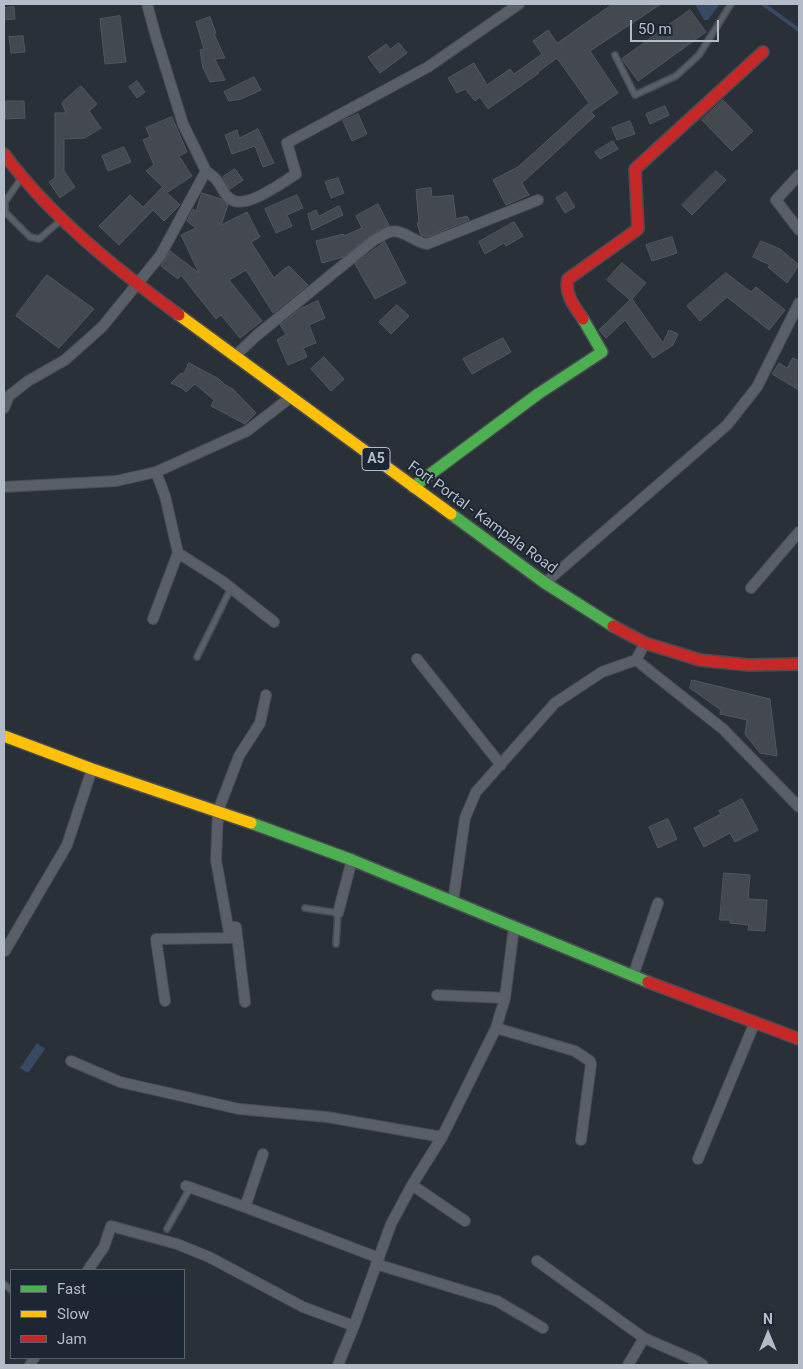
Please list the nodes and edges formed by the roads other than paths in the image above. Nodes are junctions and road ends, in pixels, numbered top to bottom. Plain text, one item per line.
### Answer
1 (147, 4) edge
2 (519, 4) edge
3 (731, 4) edge
4 (764, 52) dead end
5 (615, 55) dead end
6 (4, 154) edge
7 (206, 171) junction
8 (799, 175) edge
9 (22, 178) junction
10 (538, 200) dead end
11 (61, 220) junction
12 (799, 230) edge
13 (138, 284) junction
14 (799, 303) edge
15 (236, 355) junction
16 (292, 397) junction
17 (4, 408) edge
18 (156, 472) junction
19 (4, 487) edge
20 (413, 487) junction
21 (799, 532) edge
22 (178, 553) junction
23 (545, 583) junction
24 (231, 588) junction
25 (751, 588) dead end
26 (153, 619) dead end
27 (274, 622) dead end
28 (645, 643) junction
29 (197, 657) dead end
30 (417, 659) dead end
31 (636, 660) junction
32 (799, 664) edge
33 (266, 695) dead end
34 (4, 736) edge
35 (500, 765) junction
36 (92, 770) junction
37 (797, 800) edge
38 (218, 811) junction
39 (352, 860) junction
40 (454, 902) junction
41 (658, 903) dead end
42 (305, 908) dead end
43 (338, 913) junction
44 (228, 927) junction
45 (514, 927) junction
46 (336, 944) dead end
47 (5, 951) dead end
48 (633, 976) junction
49 (437, 995) dead end
50 (505, 998) junction
51 (165, 1001) dead end
52 (245, 1002) dead end
53 (754, 1022) junction
54 (496, 1028) junction
55 (799, 1039) edge
56 (71, 1061) dead end
57 (442, 1137) junction
58 (582, 1140) dead end
59 (263, 1154) dead end
60 (698, 1159) dead end
61 (412, 1185) junction
62 (188, 1187) joint
63 (245, 1207) junction
64 (465, 1221) dead end
65 (167, 1229) dead end
66 (378, 1261) junction
67 (537, 1261) dead end
68 (89, 1269) edge
69 (354, 1326) junction
70 (543, 1328) dead end
71 (644, 1338) junction
72 (338, 1365) edge
73 (628, 1365) edge
74 (703, 1365) edge

1 - 7 street
2 - 7 street
3 - 5 lane
4 - 20 street
6 - 9 street, Fort Portal - Kampala Road / A5
7 - 13 street
8 - 12 street
9 - 11 street, Fort Portal - Kampala Road / A5
9 - 11 lane
10 - 15 street
11 - 13 street, Fort Portal - Kampala Road / A5
13 - 15 street, Fort Portal - Kampala Road / A5
13 - 17 street
14 - 23 street
15 - 16 street, Fort Portal - Kampala Road / A5
16 - 18 street
16 - 20 street, Fort Portal - Kampala Road / A5
18 - 19 street
18 - 22 street
20 - 23 street, Fort Portal - Kampala Road / A5
21 - 25 street
22 - 24 street
22 - 26 street
23 - 28 street, Fort Portal - Kampala Road / A5
24 - 27 street
24 - 29 lane
28 - 31 street
28 - 32 street, Fort Portal - Kampala Road / A5
30 - 35 street
31 - 35 street
31 - 37 street
33 - 38 street
34 - 36 street
35 - 40 street
36 - 38 street
36 - 47 street
38 - 39 street
38 - 44 street
39 - 40 street
39 - 43 street
40 - 45 street
41 - 48 street
42 - 43 lane
43 - 46 lane
44 - 51 street
44 - 52 street
45 - 48 street
45 - 50 street
48 - 53 street
49 - 50 street
50 - 54 street
53 - 55 street
53 - 60 street
54 - 57 street
54 - 58 street
56 - 57 street
57 - 61 street
59 - 63 street
61 - 64 street
61 - 66 street
62 - 63 street
62 - 65 lane
63 - 66 street
66 - 69 street
66 - 70 street
67 - 71 street
68 - 69 street
69 - 72 street
71 - 73 street
71 - 74 street

